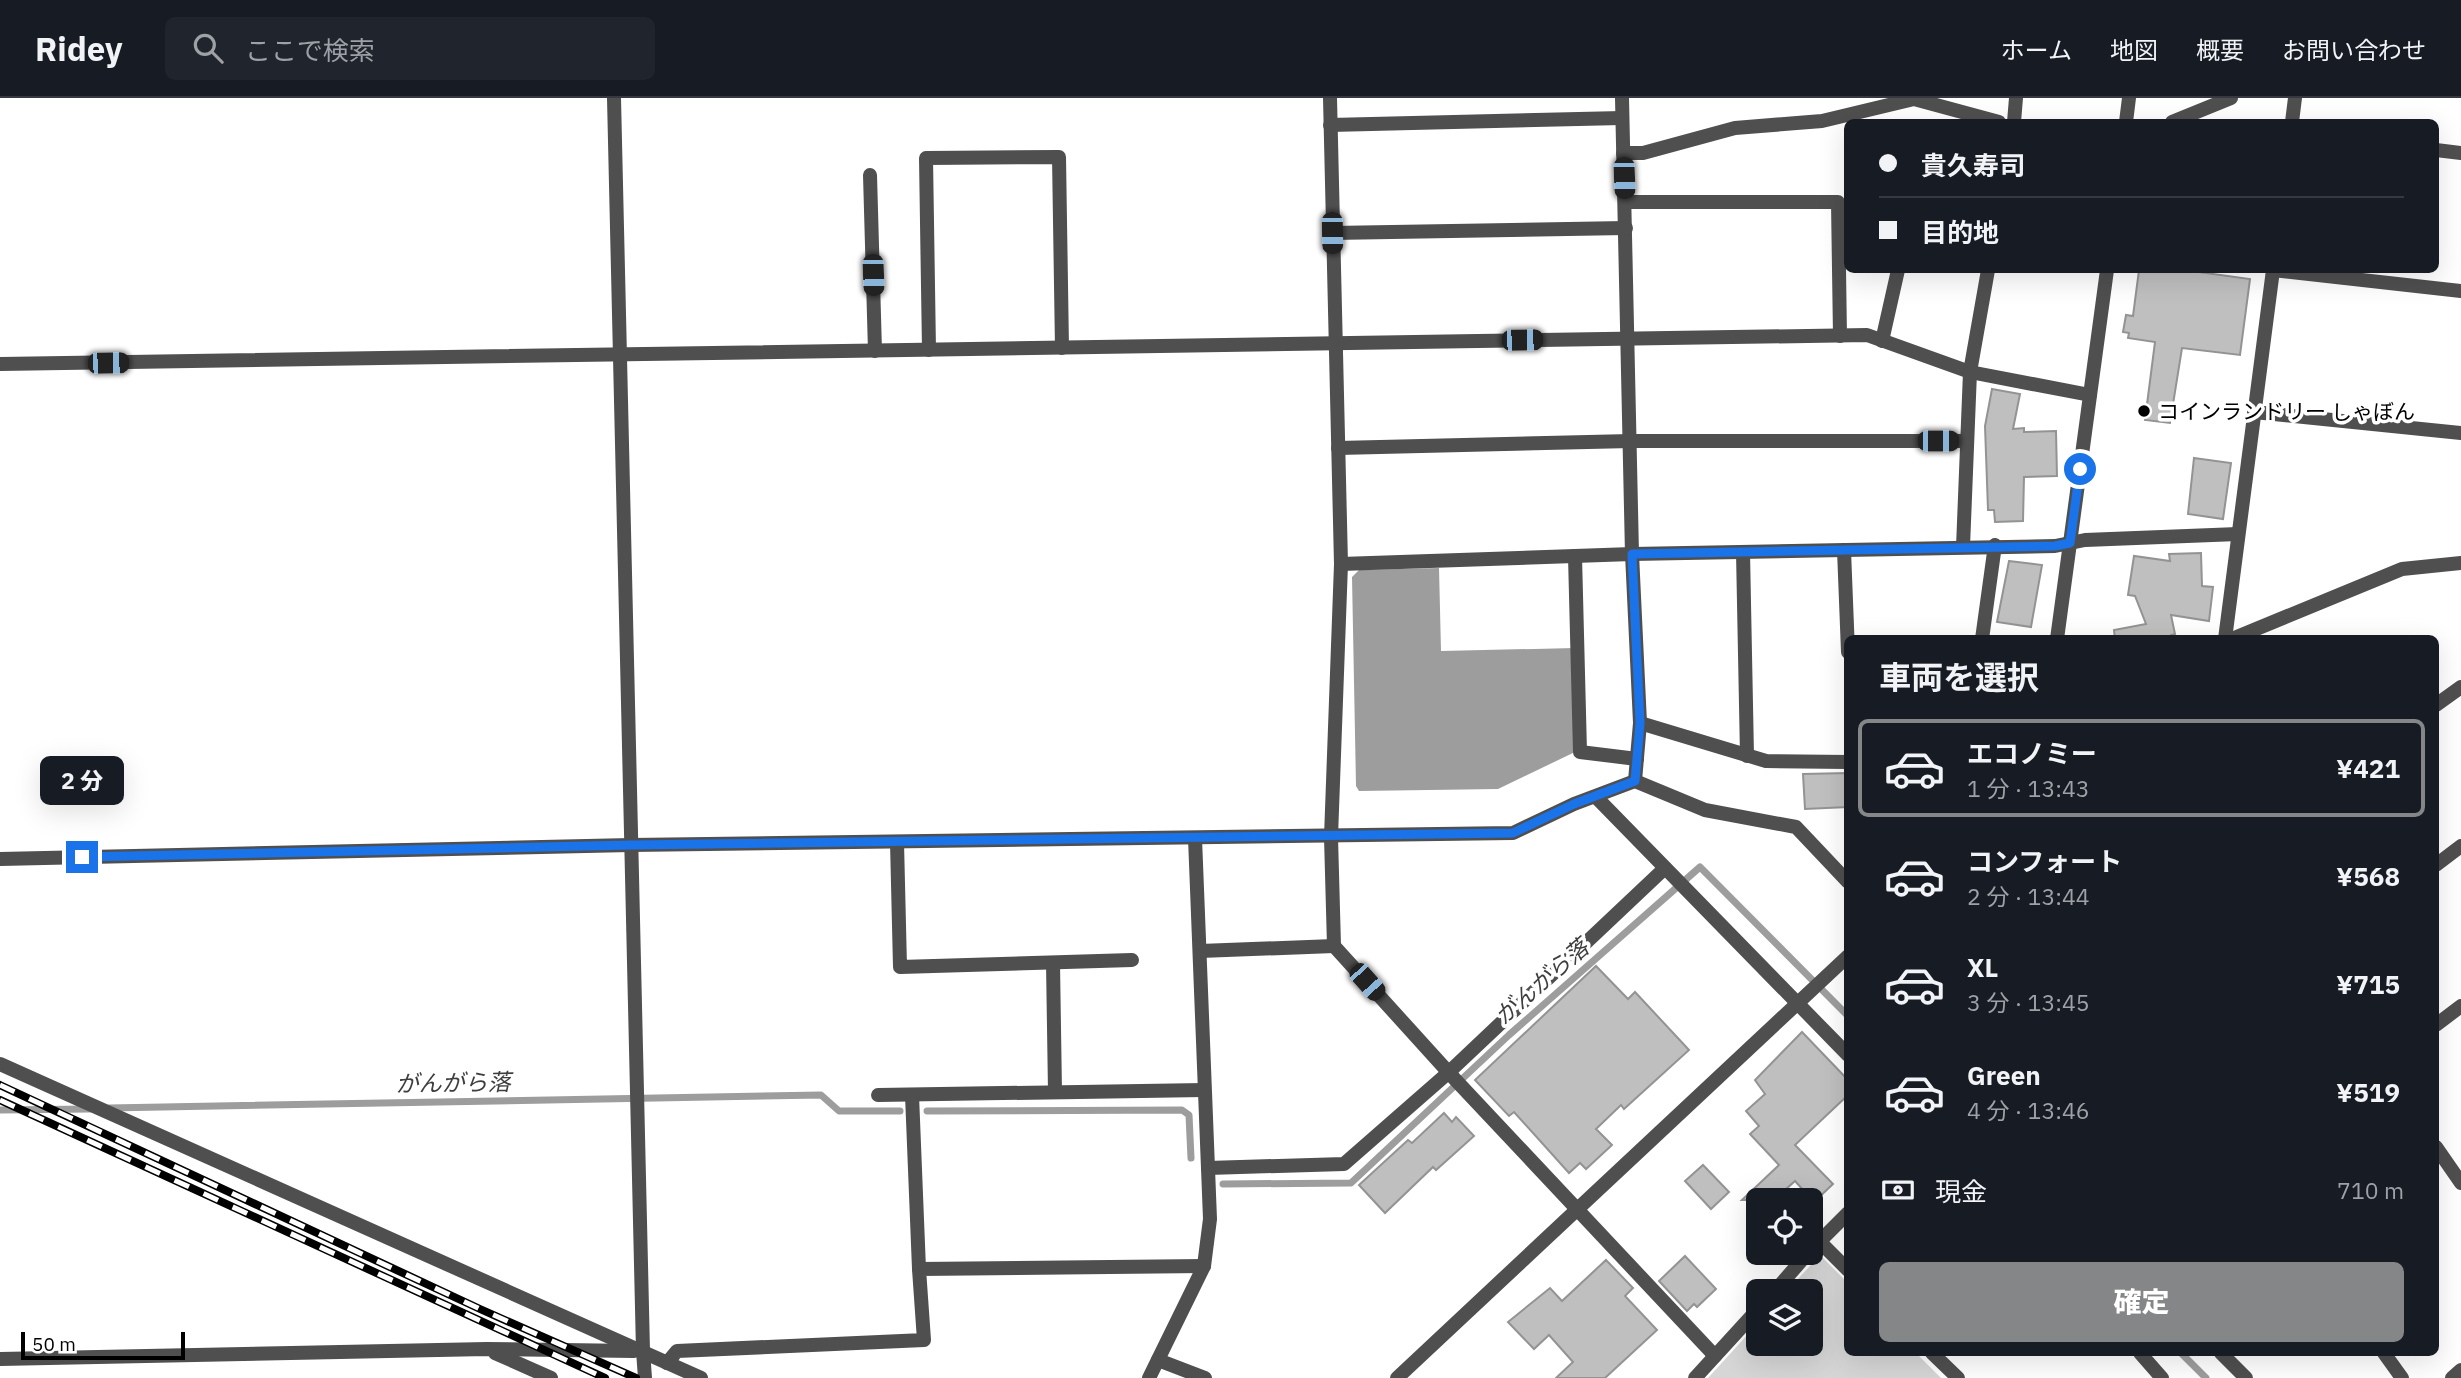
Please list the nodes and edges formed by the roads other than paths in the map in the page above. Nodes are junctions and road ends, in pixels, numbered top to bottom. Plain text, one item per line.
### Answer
1 (614, 98) edge
2 (1329, 98) edge
3 (1622, 98) edge
4 (2016, 98) edge
5 (2129, 98) edge
6 (2231, 98) edge
7 (2295, 98) edge
8 (1951, 116) edge
9 (1622, 118) junction
10 (1975, 119) edge
11 (2014, 119) edge
12 (2126, 119) edge
13 (2179, 119) edge
14 (2292, 119) edge
15 (1330, 125) junction
16 (2439, 150) edge
17 (1623, 153) junction
18 (2461, 153) edge
19 (870, 175) dead end
20 (1625, 202) junction
21 (1626, 228) junction
22 (1332, 233) junction
23 (1897, 273) edge
24 (1987, 273) edge
25 (2107, 273) edge
26 (2273, 273) edge
27 (2300, 273) edge
28 (2461, 291) edge
29 (1840, 336) junction
30 (1629, 338) junction
31 (1882, 341) junction
32 (1335, 344) junction
33 (1062, 348) junction
34 (929, 350) junction
35 (875, 351) junction
36 (619, 355) junction
37 (0, 365) edge
38 (1970, 372) junction
39 (2090, 395) junction
40 (2254, 412) junction
41 (2461, 433) edge
42 (1631, 441) junction
43 (1965, 441) junction
44 (1338, 448) junction
45 (2238, 534) junction
46 (2070, 543) junction
47 (1995, 545) junction
48 (1963, 547) junction
49 (1844, 550) junction
50 (1743, 552) junction
51 (1632, 554) junction
52 (1576, 556) junction
53 (1341, 564) junction
54 (2461, 564) edge
55 (1847, 635) edge
56 (1983, 635) edge
57 (2058, 635) edge
58 (2225, 635) edge
59 (2242, 635) edge
60 (2461, 687) edge
61 (2439, 703) edge
62 (1640, 723) junction
63 (1747, 756) junction
64 (1637, 759) junction
65 (1844, 762) edge
66 (1635, 781) junction
67 (1596, 797) junction
68 (1331, 837) junction
69 (1195, 838) junction
70 (897, 842) junction
71 (631, 845) junction
72 (2461, 846) edge
73 (0, 859) edge
74 (2439, 863) edge
75 (1665, 868) junction
76 (1844, 878) edge
77 (1334, 946) junction
78 (1200, 950) junction
79 (1132, 960) dead end
80 (1844, 960) edge
81 (1054, 962) junction
82 (1803, 999) junction
83 (2461, 1006) edge
84 (2439, 1023) edge
85 (1844, 1050) edge
86 (0, 1064) edge
87 (1449, 1073) junction
88 (1205, 1090) junction
89 (1055, 1093) junction
90 (878, 1095) dead end
91 (912, 1095) junction
92 (2439, 1151) edge
93 (1208, 1168) junction
94 (2461, 1182) edge
95 (1577, 1209) junction
96 (1844, 1217) edge
97 (1823, 1238) edge
98 (1823, 1254) edge
99 (1798, 1265) edge
100 (1205, 1266) junction
101 (1844, 1267) edge
102 (919, 1269) junction
103 (1785, 1279) edge
104 (1746, 1322) edge
105 (487, 1349) junction
106 (643, 1351) junction
107 (1715, 1356) junction
108 (1935, 1356) edge
109 (2143, 1356) edge
110 (2224, 1356) edge
111 (2386, 1356) edge
112 (0, 1359) edge
113 (1158, 1360) junction
114 (667, 1363) junction
115 (2461, 1370) edge
116 (551, 1378) edge
117 (645, 1378) edge
118 (701, 1378) edge
119 (1149, 1378) edge
120 (1205, 1378) edge
121 (1397, 1378) edge
122 (1695, 1378) edge
123 (1958, 1378) edge
124 (2162, 1378) edge
125 (2245, 1378) edge
126 (2402, 1378) edge
127 (2452, 1378) edge

1 - 36 street
2 - 15 street
3 - 9 street
4 - 11 street
5 - 12 street
6 - 13 street
7 - 14 street
8 - 10 street
8 - 17 street
9 - 15 street
9 - 17 street
15 - 22 street
16 - 18 street
17 - 20 street
19 - 35 street
20 - 21 street
20 - 29 street
21 - 22 street
21 - 30 street
22 - 32 street
23 - 31 street
24 - 38 street
25 - 39 street
26 - 40 street
27 - 28 street
29 - 30 street
29 - 31 street
30 - 32 street
30 - 42 street
31 - 38 street
32 - 33 street
32 - 44 street
33 - 34 street
33 - 34 street
34 - 35 street
35 - 36 street
36 - 37 street
36 - 71 street
38 - 39 street
38 - 43 street
39 - 46 street
40 - 41 street
40 - 45 street
42 - 43 street
42 - 44 street
42 - 51 street
43 - 48 street
44 - 53 street
45 - 46 street
45 - 58 street
46 - 47 street
46 - 57 street
47 - 48 street
47 - 56 street
48 - 49 street
49 - 50 street
49 - 55 street
50 - 51 street
50 - 63 street
51 - 52 street
51 - 62 street
52 - 53 street
52 - 64 street
53 - 68 street
54 - 59 street
60 - 61 street
62 - 63 street
62 - 64 street
63 - 65 street
64 - 66 street
66 - 67 street
66 - 76 street
67 - 68 street
67 - 75 street
68 - 69 street
68 - 77 street
69 - 70 street
69 - 78 street
70 - 71 street
70 - 81 street
71 - 73 street
71 - 106 street
72 - 74 street
75 - 82 street
75 - 87 street
77 - 78 street
77 - 87 street
78 - 88 street
79 - 81 street
80 - 82 street
81 - 89 street
82 - 85 street
82 - 95 street
83 - 84 street
86 - 106 street
87 - 93 street
87 - 95 street
88 - 89 street
88 - 93 street
89 - 91 street
90 - 91 street
91 - 102 street
92 - 94 street
93 - 100 street
95 - 107 street
95 - 121 street
96 - 97 street
98 - 101 street
99 - 103 street
100 - 102 street
100 - 113 street
102 - 114 street
104 - 107 street
105 - 106 street
105 - 112 street
105 - 116 street
106 - 114 street
106 - 117 street
107 - 122 street
108 - 123 street
109 - 124 street
110 - 125 street
111 - 126 street
113 - 119 street
113 - 120 street
114 - 118 street
115 - 127 street

